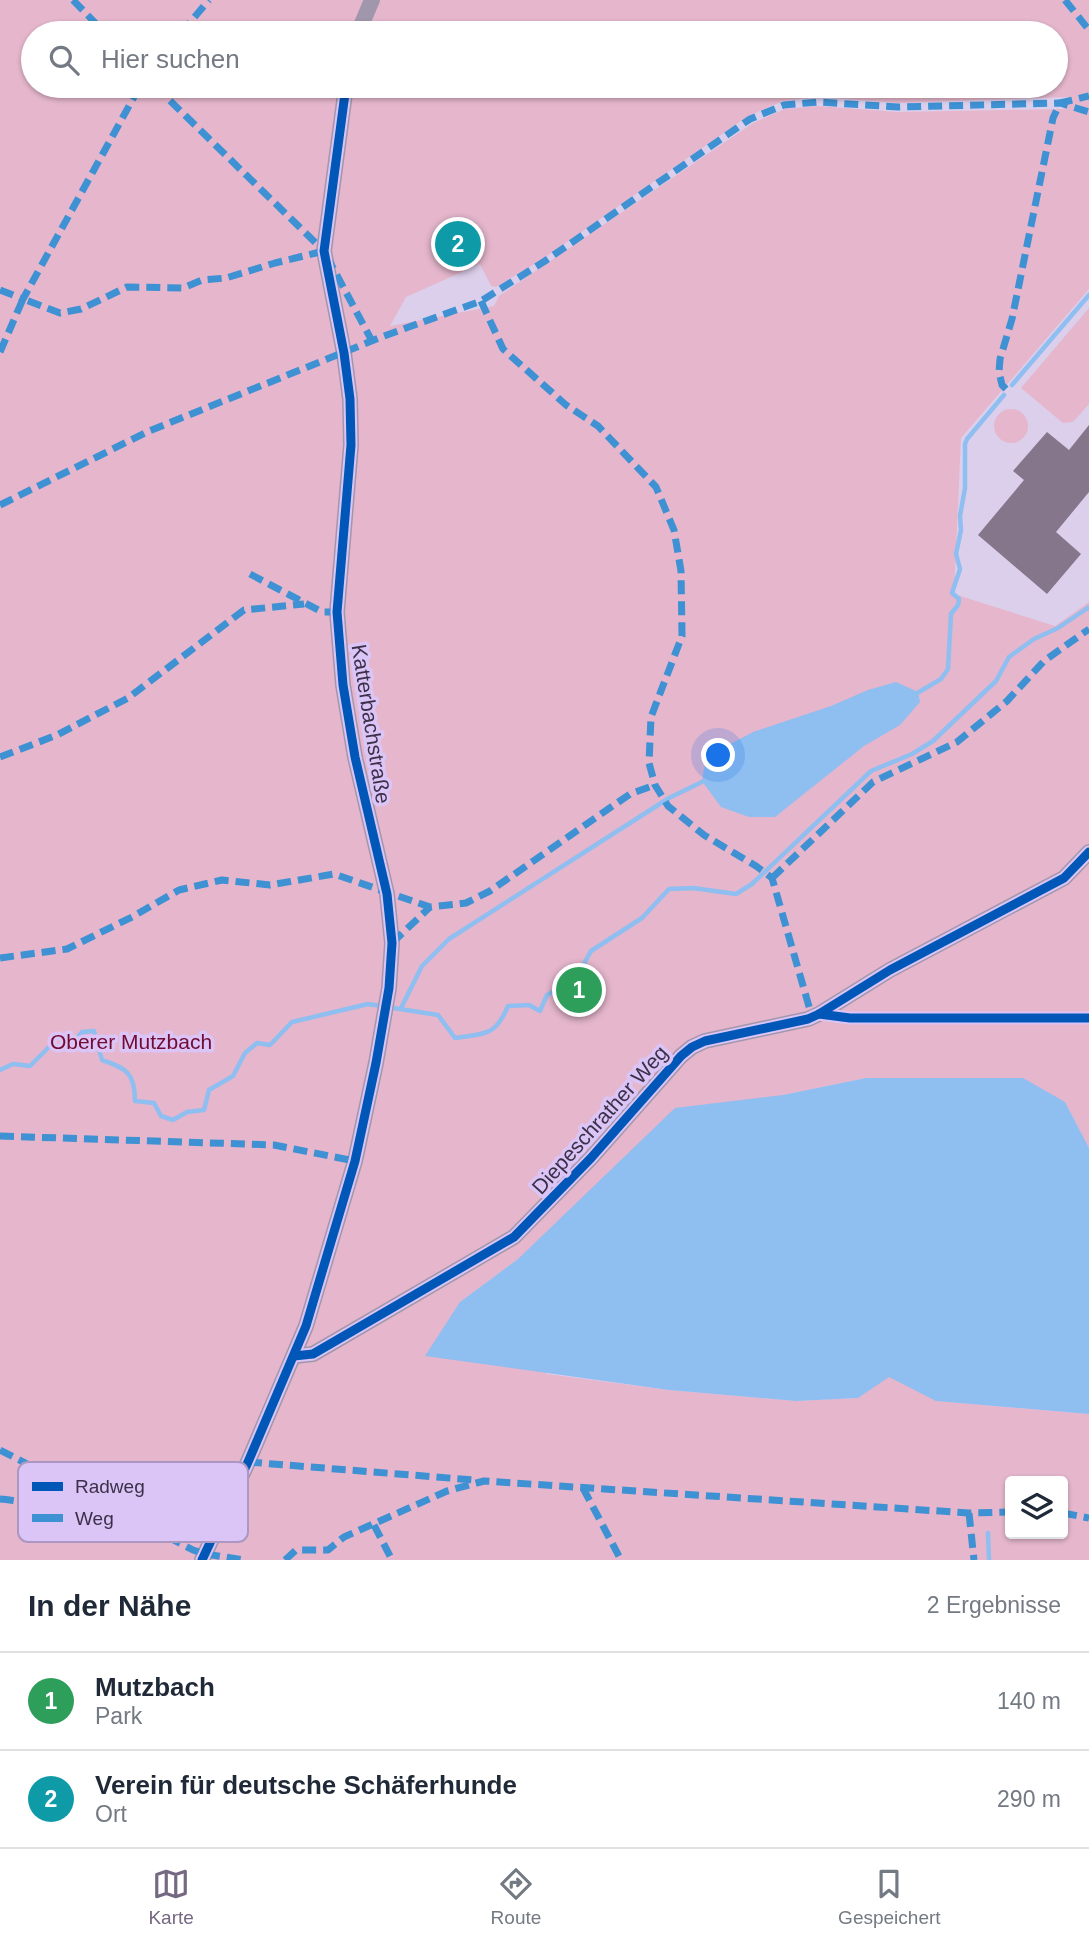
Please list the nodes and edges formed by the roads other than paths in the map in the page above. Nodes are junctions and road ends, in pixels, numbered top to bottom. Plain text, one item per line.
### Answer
1 (372, 0) edge
2 (363, 21) edge
3 (344, 98) edge
4 (1089, 852) edge
5 (294, 1356) junction
6 (246, 1462) edge
7 (210, 1542) edge
8 (202, 1560) edge

1 - 2 street
3 - 5 street, Katterbachstraße
4 - 5 street, Diepeschrather Weg
5 - 6 street, Katterbachstraße
7 - 8 street, Katterbachstraße

